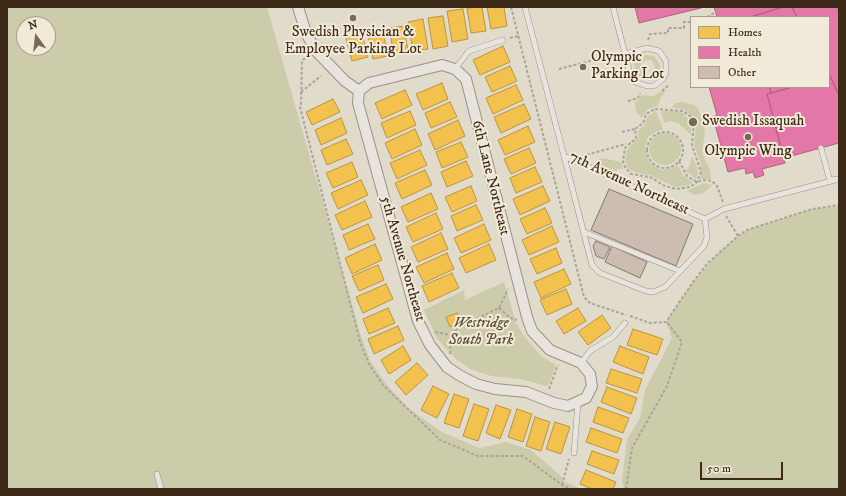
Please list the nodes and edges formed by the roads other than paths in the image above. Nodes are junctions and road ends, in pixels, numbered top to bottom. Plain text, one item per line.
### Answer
1 (298, 7) edge
2 (525, 7) edge
3 (613, 7) edge
4 (503, 40) dead end
5 (625, 54) junction
6 (455, 69) junction
7 (359, 91) junction
8 (822, 148) dead end
9 (564, 156) junction
10 (839, 176) edge
11 (839, 179) edge
12 (830, 181) junction
13 (705, 219) junction
14 (584, 232) junction
15 (680, 272) junction
16 (625, 323) dead end
17 (581, 363) junction
18 (578, 402) junction
19 (574, 454) road end
20 (157, 474) dead end
21 (161, 489) edge

1 - 7 street
2 - 9 lane, 7th Avenue Northeast
3 - 5 lane
4 - 6 lane
5 - 5 lane
6 - 7 street
6 - 17 street, 6th Lane Northeast
7 - 18 street, 5th Avenue Northeast
8 - 12 lane
9 - 13 lane, 7th Avenue Northeast
9 - 14 lane
10 - 12 lane
11 - 12 lane, 7th Avenue Northeast
12 - 13 lane, 7th Avenue Northeast
13 - 15 lane
14 - 15 lane
14 - 15 lane
16 - 17 lane
17 - 18 street
18 - 19 lane
20 - 21 lane

